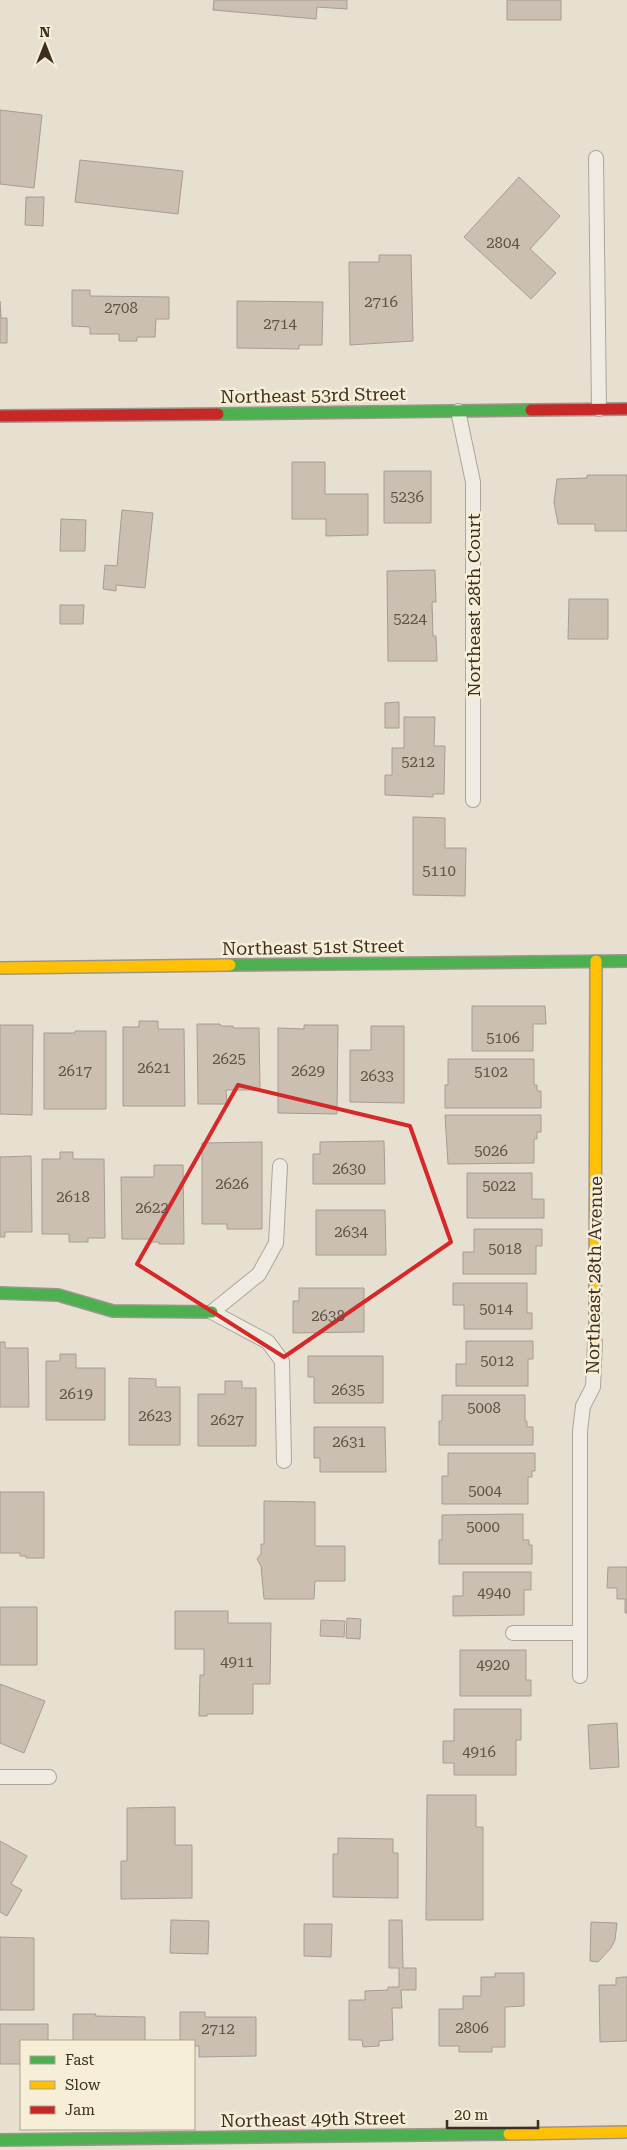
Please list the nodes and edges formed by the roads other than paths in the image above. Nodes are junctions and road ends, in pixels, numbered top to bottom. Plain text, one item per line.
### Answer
1 (596, 158) dead end
2 (599, 409) junction
3 (627, 409) edge
4 (458, 411) junction
5 (0, 416) edge
6 (473, 800) dead end
7 (596, 961) junction
8 (627, 961) edge
9 (0, 968) edge
10 (280, 1166) dead end
11 (0, 1293) edge
12 (212, 1312) junction
13 (595, 1342) joint
14 (284, 1461) dead end
15 (513, 1633) dead end
16 (580, 1633) junction
17 (580, 1676) dead end
18 (0, 1777) edge
19 (49, 1777) dead end
20 (627, 2132) edge
21 (0, 2140) edge

1 - 2 lane
2 - 3 street, Northeast 53rd Street
2 - 4 street, Northeast 53rd Street
4 - 5 street, Northeast 53rd Street
4 - 6 lane, Northeast 28th Court
7 - 8 street, Northeast 51st Street
7 - 9 street, Northeast 51st Street
7 - 13 street, Northeast 28th Avenue
10 - 12 lane
11 - 12 street
12 - 14 lane
13 - 16 lane, Northeast 28th Avenue
15 - 16 lane
16 - 17 lane, Northeast 28th Avenue
18 - 19 lane
20 - 21 street, Northeast 49th Street

